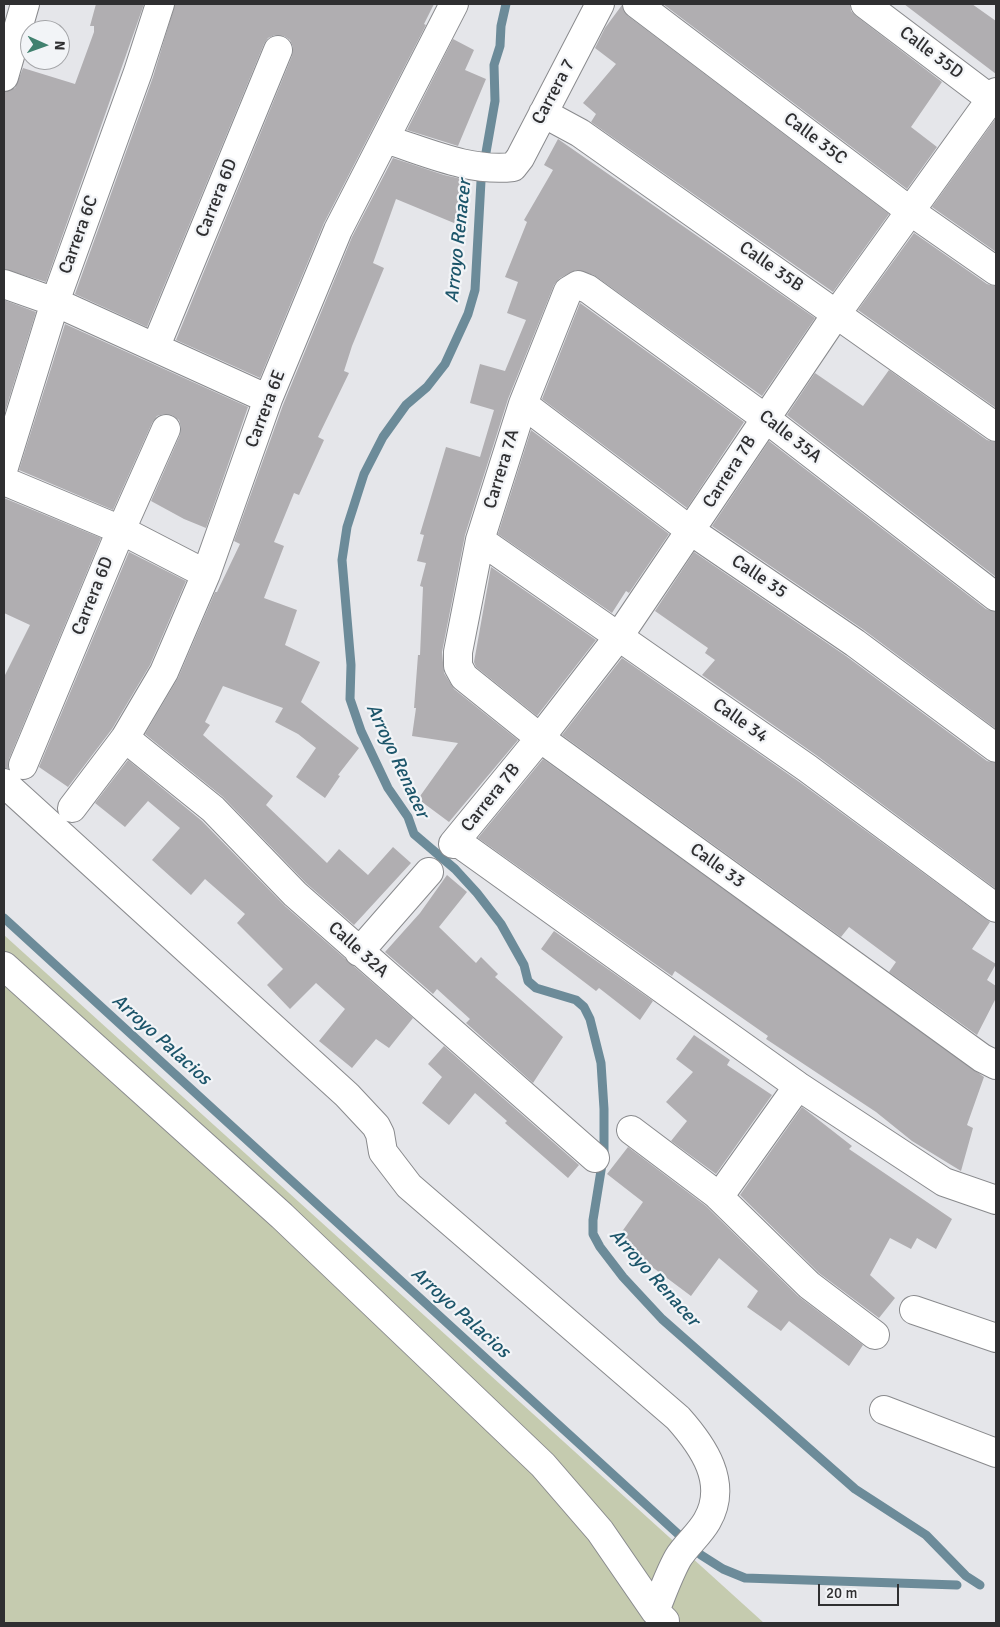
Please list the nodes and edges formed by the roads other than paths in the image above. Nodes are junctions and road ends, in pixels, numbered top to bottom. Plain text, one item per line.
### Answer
1 (25, 4) edge
2 (160, 4) edge
3 (454, 4) edge
4 (600, 4) edge
5 (637, 4) edge
6 (865, 4) edge
7 (278, 50) dead end
8 (4, 76) edge
9 (995, 98) edge
10 (543, 112) junction
11 (385, 139) junction
12 (910, 211) junction
13 (996, 271) edge
14 (4, 284) edge
15 (578, 285) joint
16 (55, 302) junction
17 (837, 313) junction
18 (156, 346) junction
19 (268, 399) junction
20 (523, 404) junction
21 (765, 418) junction
22 (996, 427) edge
23 (166, 429) dead end
24 (4, 467) edge
25 (4, 481) edge
26 (121, 530) junction
27 (691, 531) junction
28 (480, 540) junction
29 (206, 574) junction
30 (996, 597) edge
31 (619, 636) junction
32 (458, 666) joint
33 (126, 738) junction
34 (540, 738) junction
35 (996, 748) edge
36 (13, 774) edge
37 (72, 808) dead end
38 (429, 872) dead end
39 (996, 908) edge
40 (359, 952) junction
41 (4, 966) edge
42 (989, 1061) edge
43 (798, 1086) junction
44 (630, 1130) dead end
45 (595, 1158) dead end
46 (719, 1197) junction
47 (996, 1200) edge
48 (914, 1310) dead end
49 (875, 1335) dead end
50 (996, 1338) edge
51 (884, 1410) dead end
52 (996, 1454) edge
53 (661, 1617) edge

1 - 8 street
2 - 16 street, Carrera 6C
3 - 11 street, Carrera 6E
4 - 10 street, Carrera 7
5 - 12 street, Calle 35C
6 - 9 street, Calle 35D
7 - 18 street, Carrera 6D
9 - 12 street, Carrera 7B
10 - 11 street, Carrera 7
10 - 17 street, Calle 35B
11 - 19 street, Carrera 6E
12 - 13 street, Calle 35C
12 - 17 street, Carrera 7B
14 - 16 street
15 - 20 street, Carrera 7A
15 - 21 street, Calle 35A
16 - 18 street
16 - 24 street, Carrera 6C
17 - 21 street, Carrera 7B
17 - 22 street, Calle 35B
18 - 19 street
19 - 29 street, Carrera 6E
20 - 27 street, Calle 35
20 - 28 street, Carrera 7A
21 - 27 street, Carrera 7B
21 - 30 street, Calle 35A
23 - 26 street, Carrera 6D
25 - 26 street
26 - 29 street
26 - 36 street, Carrera 6D
27 - 31 street, Carrera 7B
27 - 35 street, Calle 35
28 - 31 street, Calle 34
28 - 32 street, Carrera 7A
29 - 33 street, Carrera 6E
31 - 34 street, Carrera 7B
31 - 39 street, Calle 34
32 - 34 street, Calle 33
33 - 37 street, Carrera 6E
33 - 40 street, Calle 32A
34 - 42 street, Calle 33
34 - 43 street, Carrera 7B
36 - 53 street
38 - 40 street
40 - 45 street, Calle 32A
41 - 53 street
43 - 46 street
43 - 47 street
44 - 46 street
46 - 49 street
48 - 50 street
51 - 52 street

